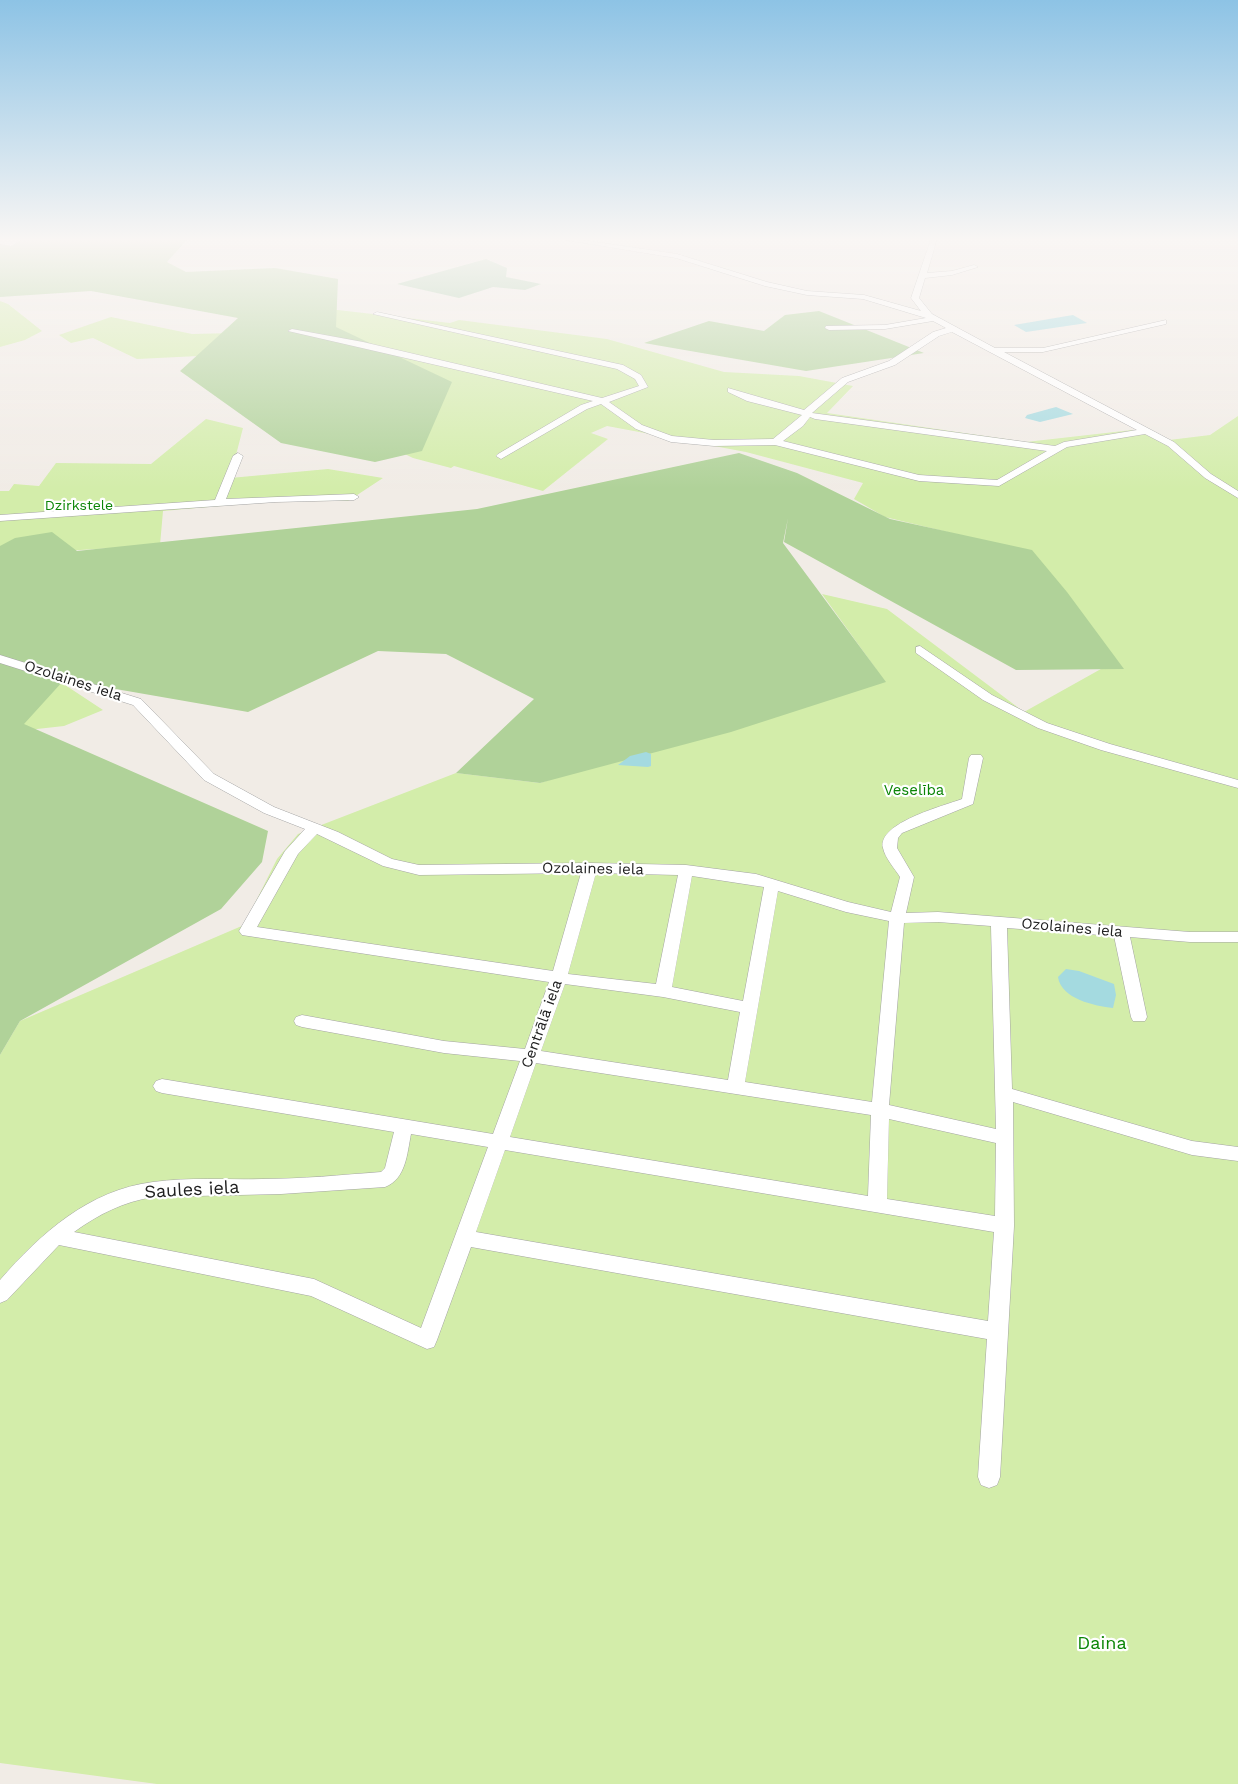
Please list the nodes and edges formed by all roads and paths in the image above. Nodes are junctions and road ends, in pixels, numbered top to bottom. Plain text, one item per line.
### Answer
1 (416, 322) edge
2 (907, 322) edge
3 (941, 322) edge
4 (1162, 322) edge
5 (829, 328) dead end
6 (952, 329) junction
7 (292, 332) dead end
8 (992, 350) junction
9 (731, 390) dead end
10 (603, 402) junction
11 (808, 413) junction
12 (1146, 431) junction
13 (775, 442) junction
14 (1056, 449) junction
15 (238, 456) dead end
16 (501, 456) dead end
17 (1238, 495) edge
18 (354, 497) dead end
19 (219, 504) junction
20 (0, 518) edge
21 (920, 650) dead end
22 (0, 659) edge
23 (976, 758) dead end
24 (1238, 783) edge
25 (315, 828) junction
26 (590, 868) junction
27 (686, 870) junction
28 (772, 883) junction
29 (897, 918) junction
30 (999, 922) junction
31 (1121, 932) junction
32 (1238, 937) edge
33 (559, 978) junction
34 (663, 991) junction
35 (750, 1008) junction
36 (1139, 1017) dead end
37 (302, 1021) dead end
38 (531, 1056) junction
39 (162, 1086) dead end
40 (735, 1088) junction
41 (1004, 1093) junction
42 (880, 1110) junction
43 (404, 1127) junction
44 (1005, 1138) junction
45 (497, 1141) junction
46 (1238, 1154) edge
47 (877, 1204) junction
48 (1004, 1226) junction
49 (54, 1236) junction
50 (466, 1238) junction
51 (0, 1294) edge
52 (997, 1332) junction
53 (989, 1477) dead end

1 - 10 street
2 - 5 street
3 - 6 street
4 - 8 street
6 - 8 street
6 - 11 street
7 - 10 street
8 - 12 street
9 - 11 street
10 - 13 street
10 - 16 street
11 - 13 street
11 - 14 street
12 - 14 street
12 - 17 street
13 - 14 street
15 - 19 street
18 - 19 street
19 - 20 street
21 - 24 street
22 - 25 street, Ozolaines iela
23 - 29 street
25 - 26 street, Ozolaines iela
25 - 33 street
26 - 27 street, Ozolaines iela
26 - 33 street, Centrālā iela
27 - 28 street, Ozolaines iela
27 - 34 street
28 - 29 street, Ozolaines iela
28 - 35 street
29 - 30 street, Ozolaines iela
29 - 42 street
30 - 31 street, Ozolaines iela
30 - 41 street
31 - 32 street, Ozolaines iela
31 - 36 street
33 - 34 street
33 - 38 street, Centrālā iela
34 - 35 street
35 - 40 street
37 - 38 street
38 - 40 street
38 - 45 street, Centrālā iela
39 - 43 street
40 - 42 street
41 - 44 street
41 - 46 street
42 - 44 street
42 - 47 street
43 - 45 street
43 - 49 street, Saules iela
44 - 48 street
45 - 47 street
45 - 50 street, Centrālā iela
47 - 48 street
48 - 52 street
49 - 50 street, Centrālā iela
49 - 51 street, Saules iela
50 - 52 street
52 - 53 street

